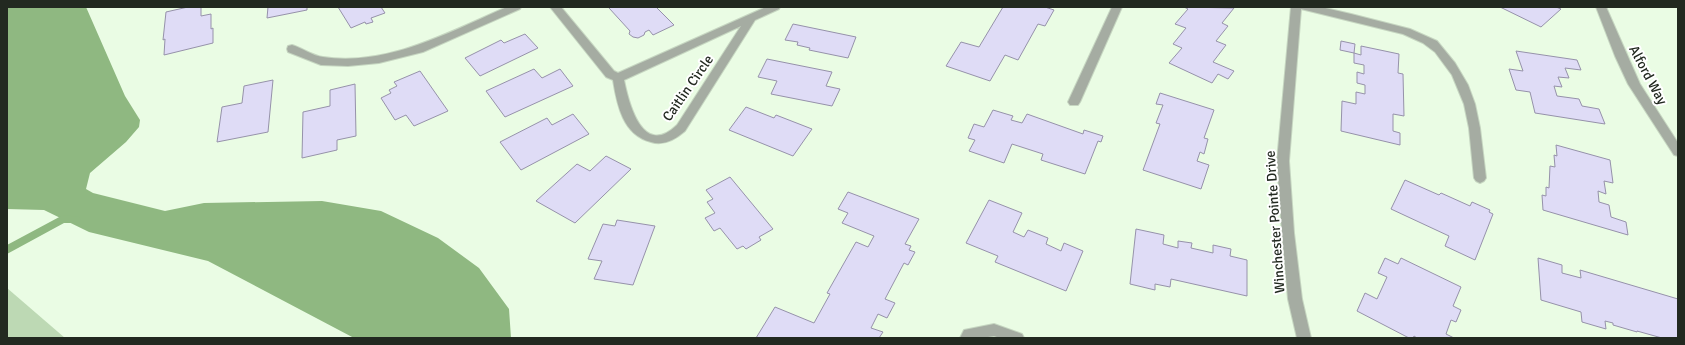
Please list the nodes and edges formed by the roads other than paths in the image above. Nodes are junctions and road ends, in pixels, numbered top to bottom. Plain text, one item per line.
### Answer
1 (516, 7) edge
2 (555, 7) edge
3 (775, 7) edge
4 (1117, 7) edge
5 (1296, 7) edge
6 (1305, 7) edge
7 (1601, 7) edge
8 (751, 18) junction
9 (292, 49) dead end
10 (618, 78) junction
11 (1074, 102) dead end
12 (1678, 152) edge
13 (1480, 178) dead end
14 (967, 338) edge
15 (1017, 338) edge
16 (1304, 338) edge

1 - 9 street
2 - 10 street
3 - 8 street, Caitlin Circle
4 - 11 street
5 - 16 street, Winchester Pointe Drive
6 - 13 street
7 - 12 street, Alford Way
8 - 10 street, Caitlin Circle
8 - 10 street, Caitlin Circle
14 - 15 street

